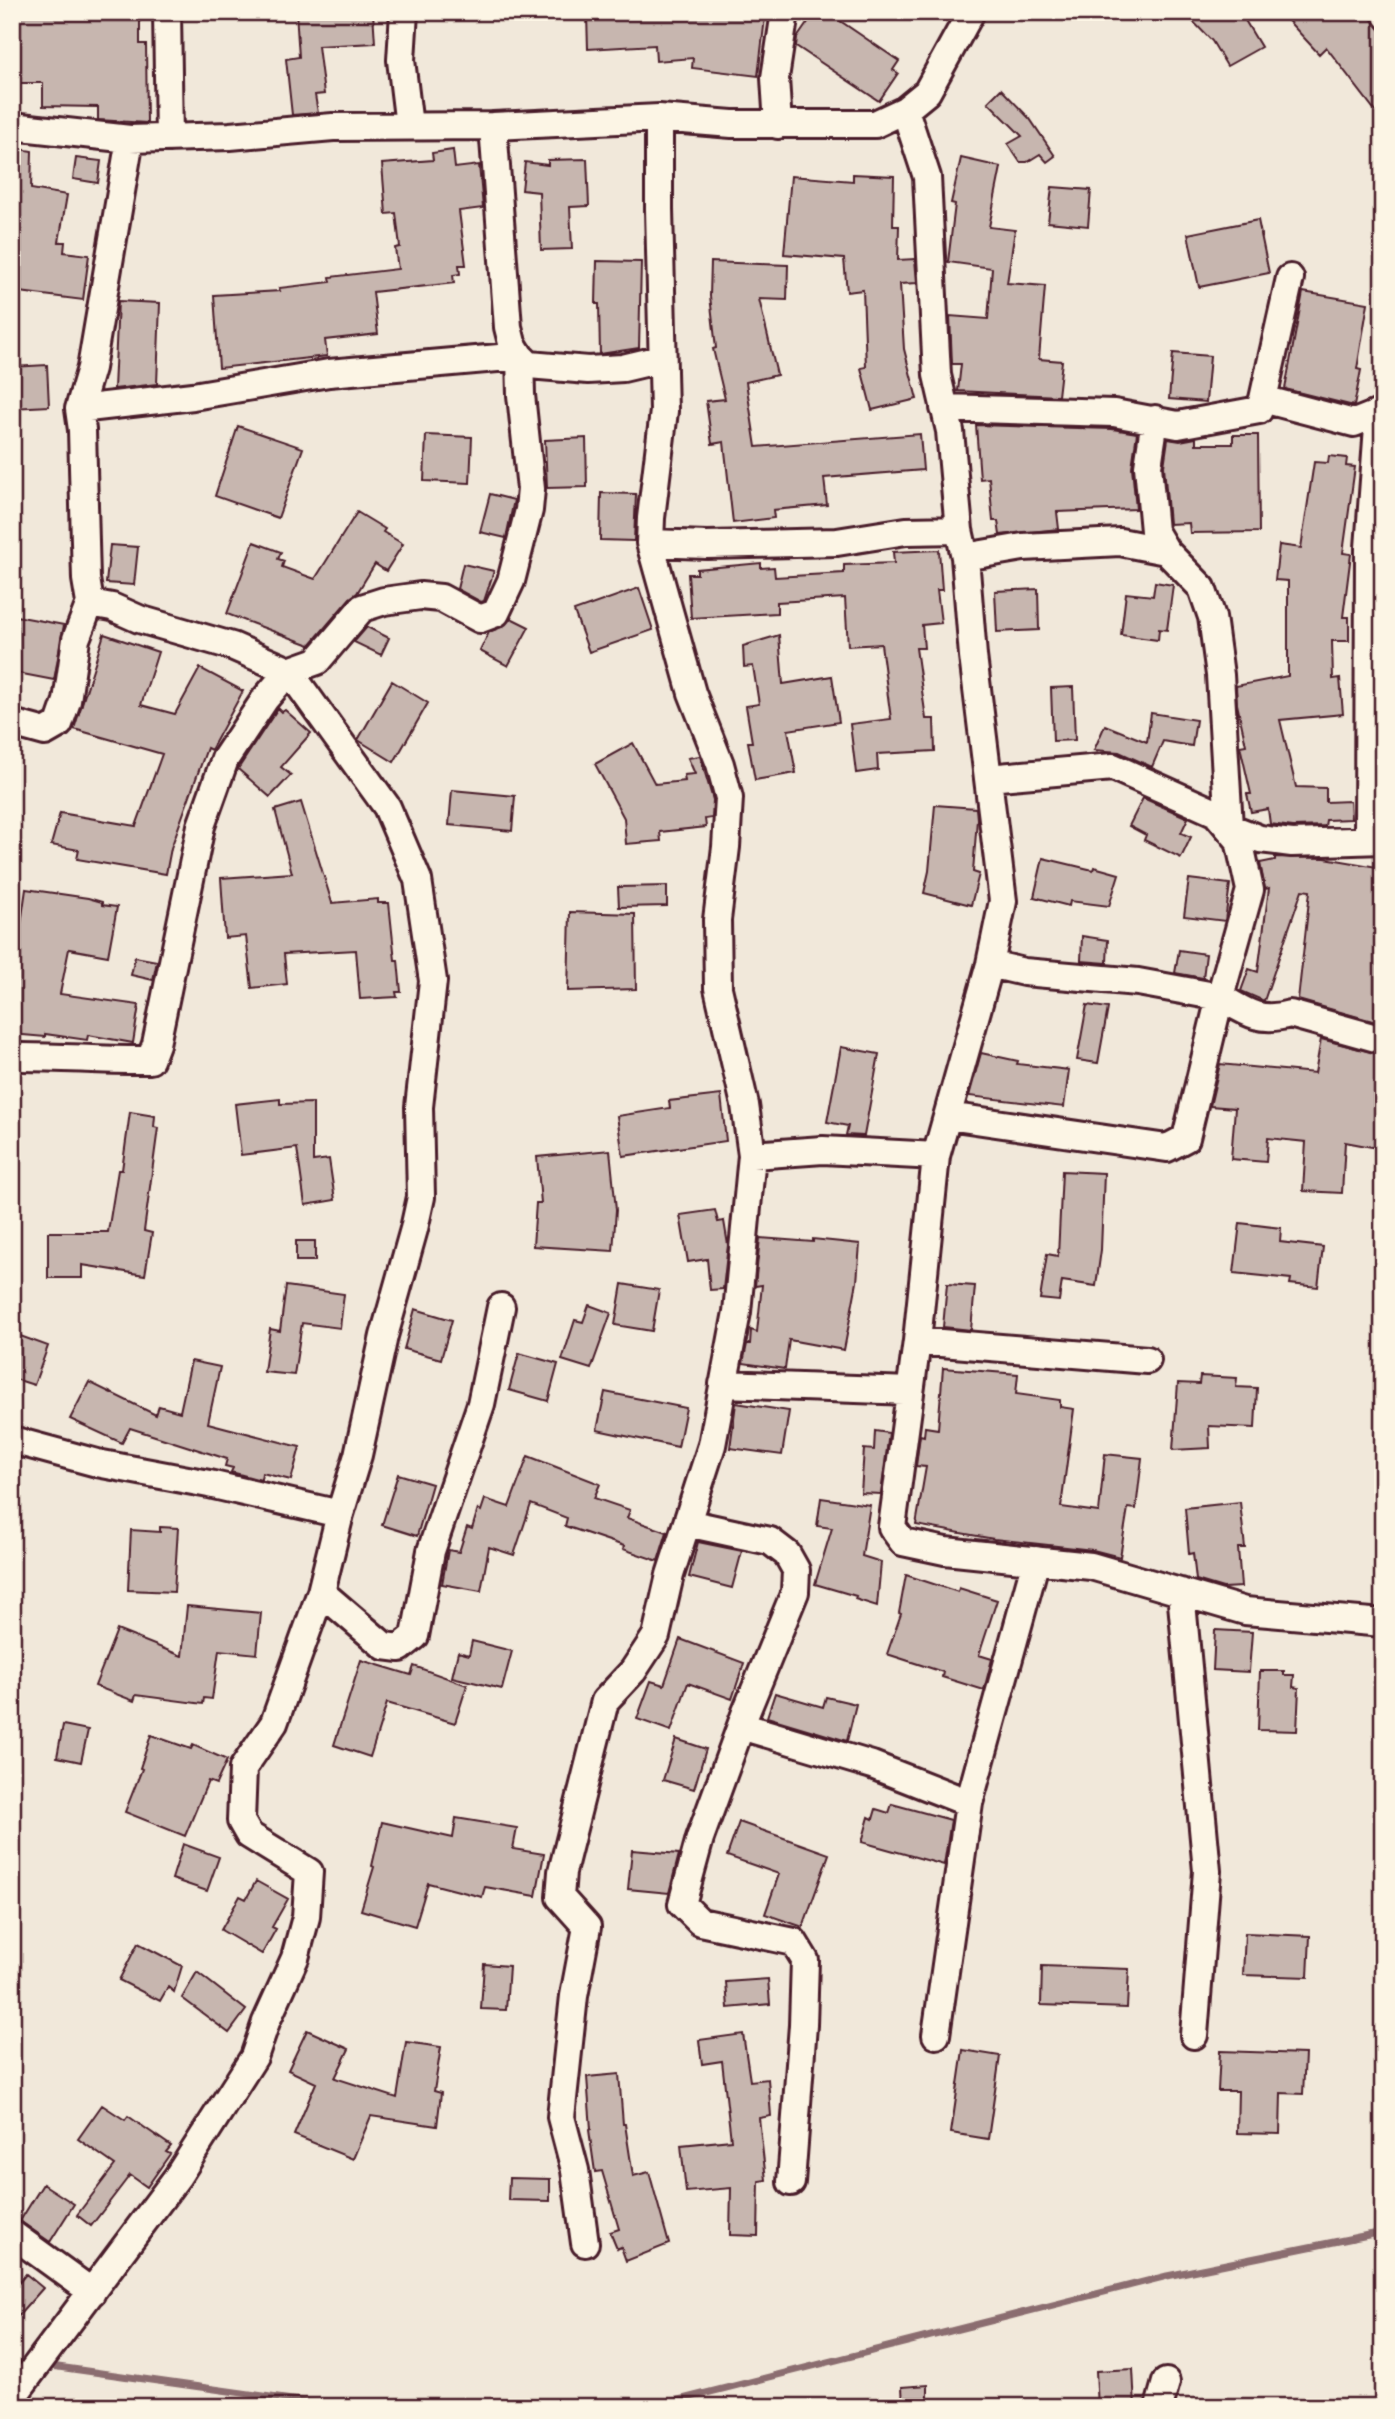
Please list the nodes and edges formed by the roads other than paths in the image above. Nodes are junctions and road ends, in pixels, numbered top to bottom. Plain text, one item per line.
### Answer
1 (167, 12) edge
2 (404, 12) edge
3 (785, 12) edge
4 (971, 12) edge
5 (905, 110) junction
6 (659, 118) junction
7 (778, 125) junction
8 (12, 126) edge
9 (409, 126) junction
10 (493, 126) junction
11 (169, 138) junction
12 (130, 139) junction
13 (1290, 278) dead end
14 (520, 356) junction
15 (661, 359) junction
16 (1263, 399) junction
17 (1381, 407) edge
18 (79, 408) junction
19 (944, 408) junction
20 (1155, 419) junction
21 (959, 530) junction
22 (650, 543) junction
23 (1166, 551) junction
24 (965, 557) junction
25 (90, 603) junction
26 (289, 671) junction
27 (12, 723) edge
28 (988, 778) junction
29 (1229, 827) junction
30 (1375, 840) edge
31 (990, 964) junction
32 (1220, 997) junction
33 (1383, 1040) edge
34 (12, 1057) edge
35 (948, 1116) junction
36 (752, 1155) junction
37 (936, 1156) junction
38 (500, 1307) dead end
39 (917, 1341) junction
40 (1147, 1360) dead end
41 (723, 1384) junction
42 (910, 1391) junction
43 (12, 1440) edge
44 (340, 1514) junction
45 (687, 1523) junction
46 (1036, 1560) junction
47 (321, 1592) junction
48 (1181, 1592) junction
49 (1383, 1623) edge
50 (741, 1726) junction
51 (969, 1802) junction
52 (936, 2035) dead end
53 (1194, 2035) dead end
54 (791, 2182) dead end
55 (12, 2234) edge
56 (585, 2243) dead end
57 (92, 2292) junction
58 (12, 2398) edge

1 - 11 street
2 - 9 street
3 - 7 street
4 - 5 street
5 - 7 street
5 - 19 street
6 - 7 street
6 - 10 street
6 - 15 street
8 - 12 street
9 - 10 street
9 - 11 street
10 - 14 street
11 - 12 street
12 - 18 street
13 - 16 street
14 - 15 street
14 - 18 street
14 - 26 street
15 - 22 street
16 - 17 street
16 - 20 street
17 - 30 street
18 - 25 street
19 - 20 street
19 - 21 street
20 - 23 street
21 - 22 street
21 - 24 street
22 - 36 street
23 - 24 street
23 - 29 street
24 - 28 street
25 - 26 street
25 - 27 street
26 - 34 street
26 - 44 street
28 - 29 street
28 - 31 street
29 - 30 street
29 - 32 street
31 - 32 street
31 - 35 street
32 - 33 street
32 - 35 street
35 - 37 street
36 - 37 street
36 - 41 street
37 - 39 street
38 - 47 street
39 - 40 street
39 - 42 street
41 - 42 street
41 - 45 street
42 - 46 street
43 - 44 street
44 - 47 street
45 - 50 street
45 - 56 street
46 - 48 street
46 - 51 street
47 - 57 street
48 - 49 street
48 - 53 street
50 - 51 street
50 - 54 street
51 - 52 street
55 - 57 street
57 - 58 street

